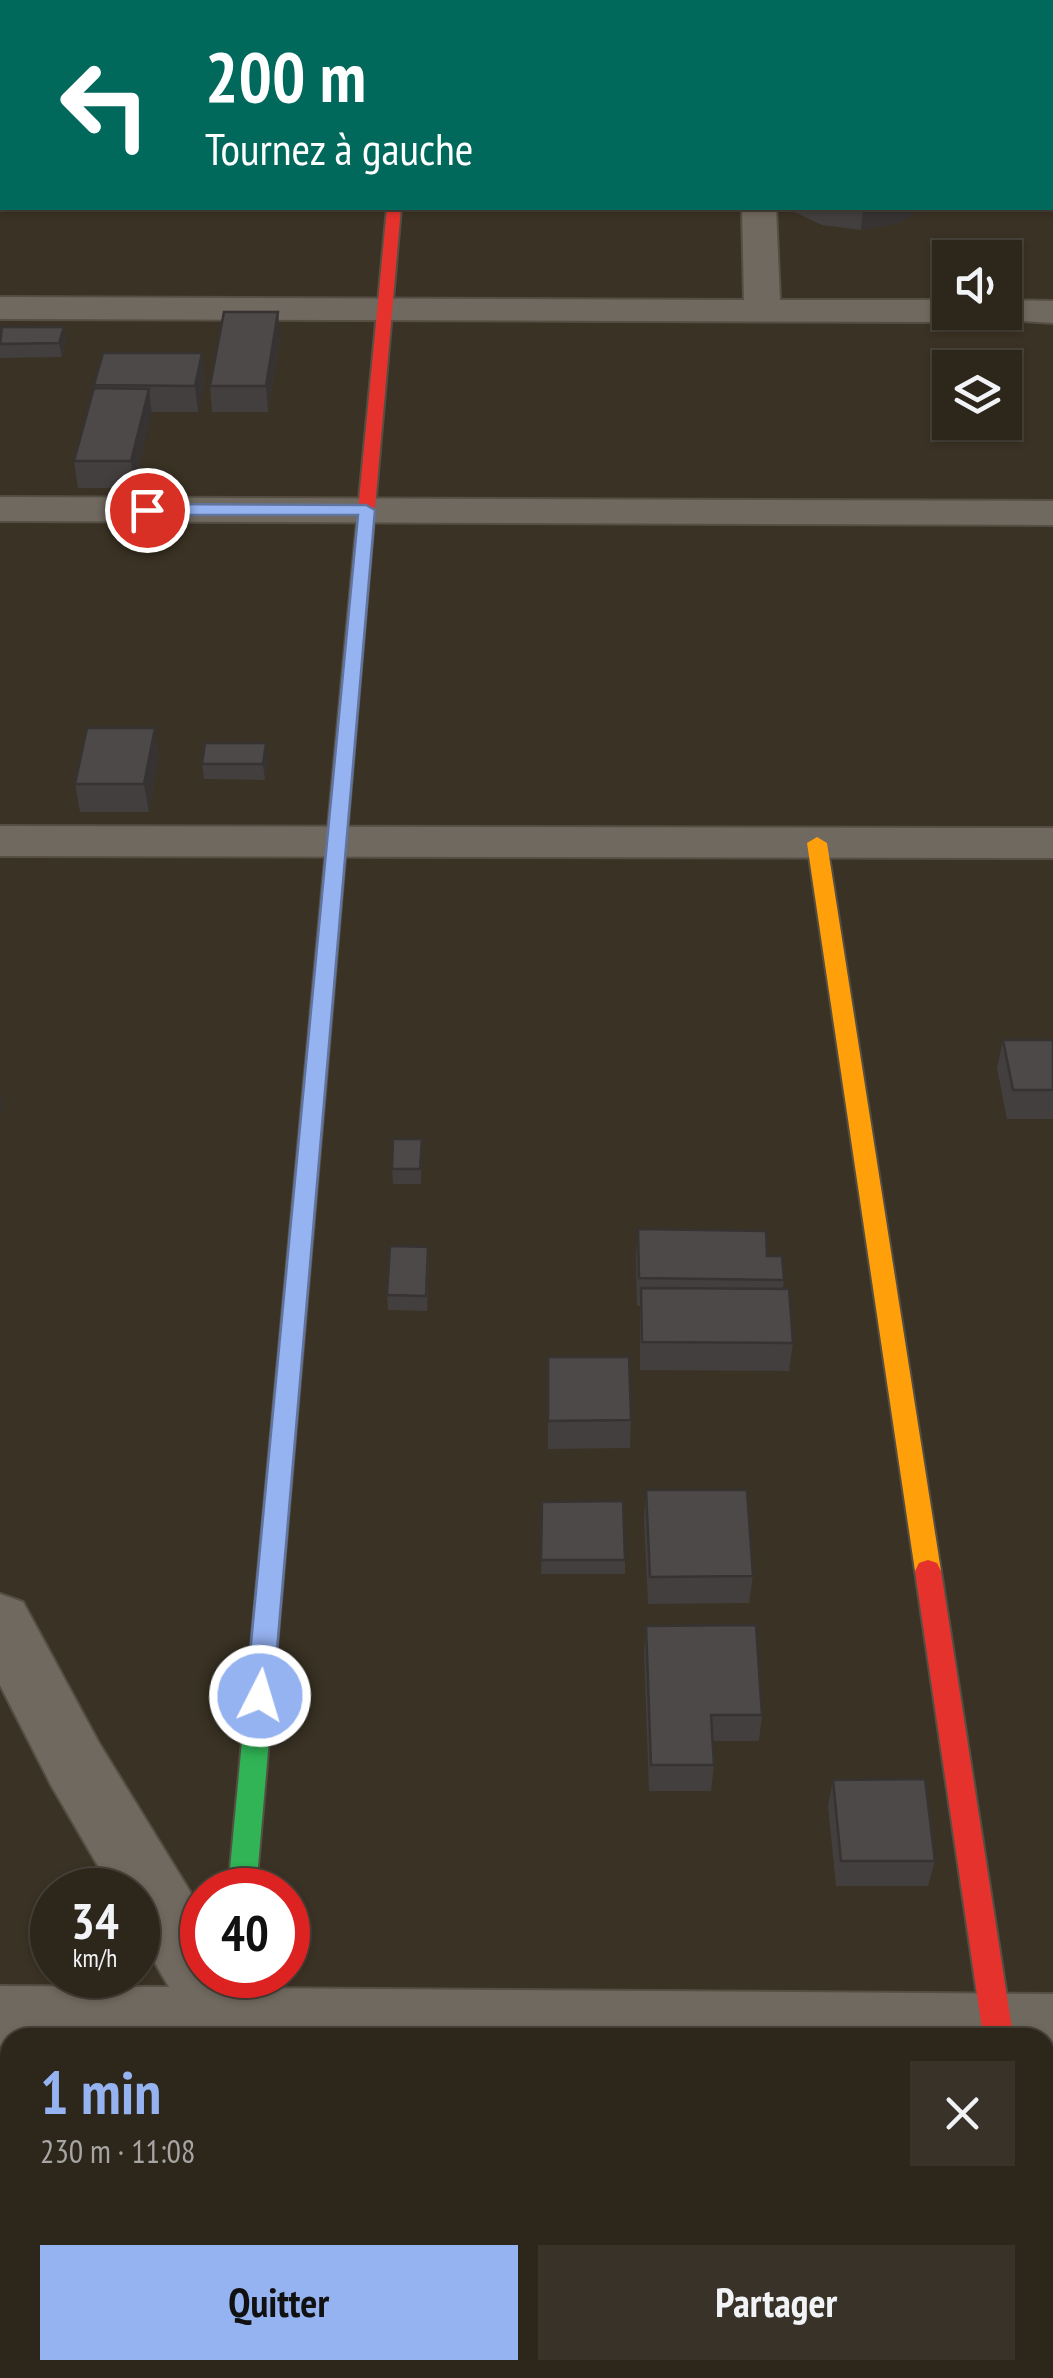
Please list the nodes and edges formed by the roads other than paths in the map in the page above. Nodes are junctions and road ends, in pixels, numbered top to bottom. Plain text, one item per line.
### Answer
1 (394, 210) edge
2 (759, 210) edge
3 (0, 308) edge
4 (384, 309) junction
5 (762, 310) junction
6 (932, 311) edge
7 (1022, 312) edge
8 (1053, 312) edge
9 (0, 509) edge
10 (366, 510) junction
11 (1053, 514) edge
12 (0, 842) edge
13 (337, 842) junction
14 (818, 843) junction
15 (1053, 844) edge
16 (0, 1621) edge
17 (244, 1868) edge
18 (231, 2012) edge
19 (0, 2022) edge
20 (937, 2028) edge
21 (1025, 2028) edge

1 - 4 street
2 - 5 street
3 - 4 street
4 - 5 street
4 - 10 street
5 - 6 street
7 - 8 street
9 - 10 street
10 - 11 street
10 - 13 street
12 - 13 street
13 - 14 street
13 - 17 street
14 - 15 street
14 - 21 street
16 - 18 street
18 - 19 street
18 - 20 street

